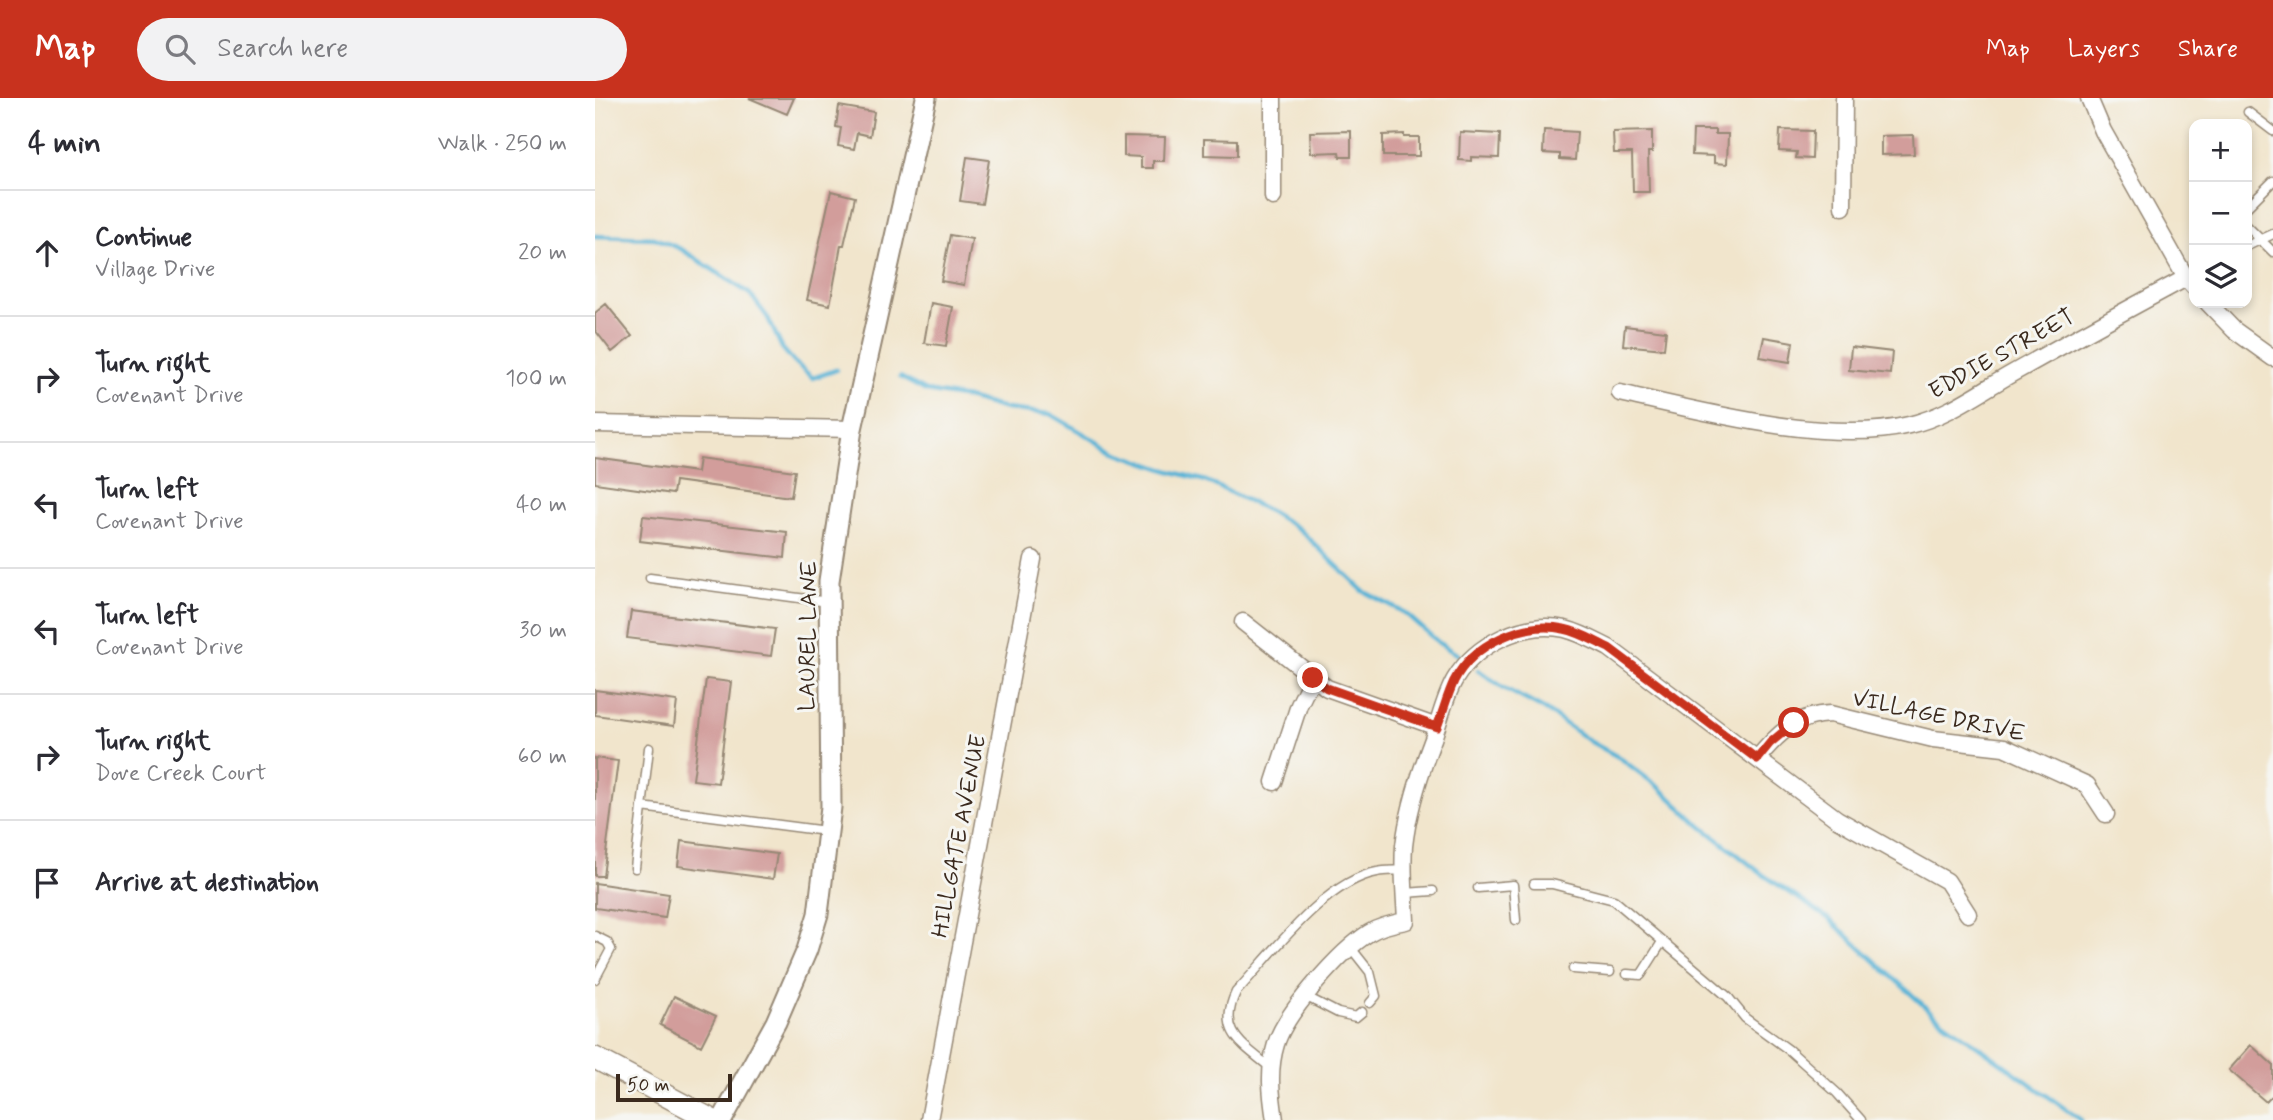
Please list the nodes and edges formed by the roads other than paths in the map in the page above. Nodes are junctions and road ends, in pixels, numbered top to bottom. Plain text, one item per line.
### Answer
1 (926, 98) edge
2 (1273, 98) edge
3 (1844, 98) edge
4 (2089, 98) edge
5 (2248, 111) dead end
6 (2273, 131) edge
7 (2273, 181) edge
8 (1273, 197) dead end
9 (2252, 202) edge
10 (1843, 207) dead end
11 (2252, 231) edge
12 (2273, 234) edge
13 (2259, 239) junction
14 (2249, 245) edge
15 (2273, 252) edge
16 (2189, 275) edge
17 (2189, 282) edge
18 (2214, 308) edge
19 (2273, 358) edge
20 (1620, 393) dead end
21 (595, 424) edge
22 (852, 429) junction
23 (1033, 559) dead end
24 (650, 578) dead end
25 (829, 602) junction
26 (1243, 622) dead end
27 (1313, 678) junction
28 (1437, 727) junction
29 (649, 748) dead end
30 (1757, 759) junction
31 (1274, 782) dead end
32 (642, 807) junction
33 (2106, 814) dead end
34 (828, 831) junction
35 (635, 868) dead end
36 (1404, 870) junction
37 (1534, 884) dead end
38 (1478, 888) dead end
39 (1433, 891) dead end
40 (1405, 893) junction
41 (1968, 914) dead end
42 (1516, 920) dead end
43 (595, 936) edge
44 (1662, 942) junction
45 (1351, 948) junction
46 (1573, 969) dead end
47 (1610, 972) dead end
48 (1627, 974) dead end
49 (595, 979) edge
50 (1305, 996) junction
51 (1370, 1003) dead end
52 (1362, 1012) dead end
53 (595, 1058) edge
54 (1271, 1068) junction
55 (712, 1120) edge
56 (722, 1120) edge
57 (929, 1120) edge
58 (1275, 1120) edge
59 (1861, 1120) edge

1 - 22 street, LAUREL LANE
2 - 8 street
3 - 10 street
4 - 16 street
5 - 6 lane
7 - 9 lane
11 - 13 lane
12 - 13 lane
13 - 14 lane
13 - 15 lane
17 - 20 street, EDDIE STREET
18 - 19 street
21 - 22 street
22 - 25 street, LAUREL LANE
23 - 57 street, HILLGATE AVENUE
24 - 25 lane
25 - 34 street, LAUREL LANE
26 - 27 street
27 - 28 street
27 - 31 street
28 - 30 street
28 - 36 street
29 - 32 lane
30 - 33 street, VILLAGE DRIVE
30 - 41 street
32 - 34 lane
32 - 35 lane
34 - 56 street, LAUREL LANE
36 - 40 street
36 - 54 lane
37 - 44 lane
38 - 42 lane
39 - 40 lane
40 - 45 street
43 - 49 lane
44 - 48 lane
44 - 59 lane
45 - 50 street
45 - 51 lane
46 - 47 lane
50 - 52 lane
50 - 54 street
53 - 55 main road
54 - 58 street

